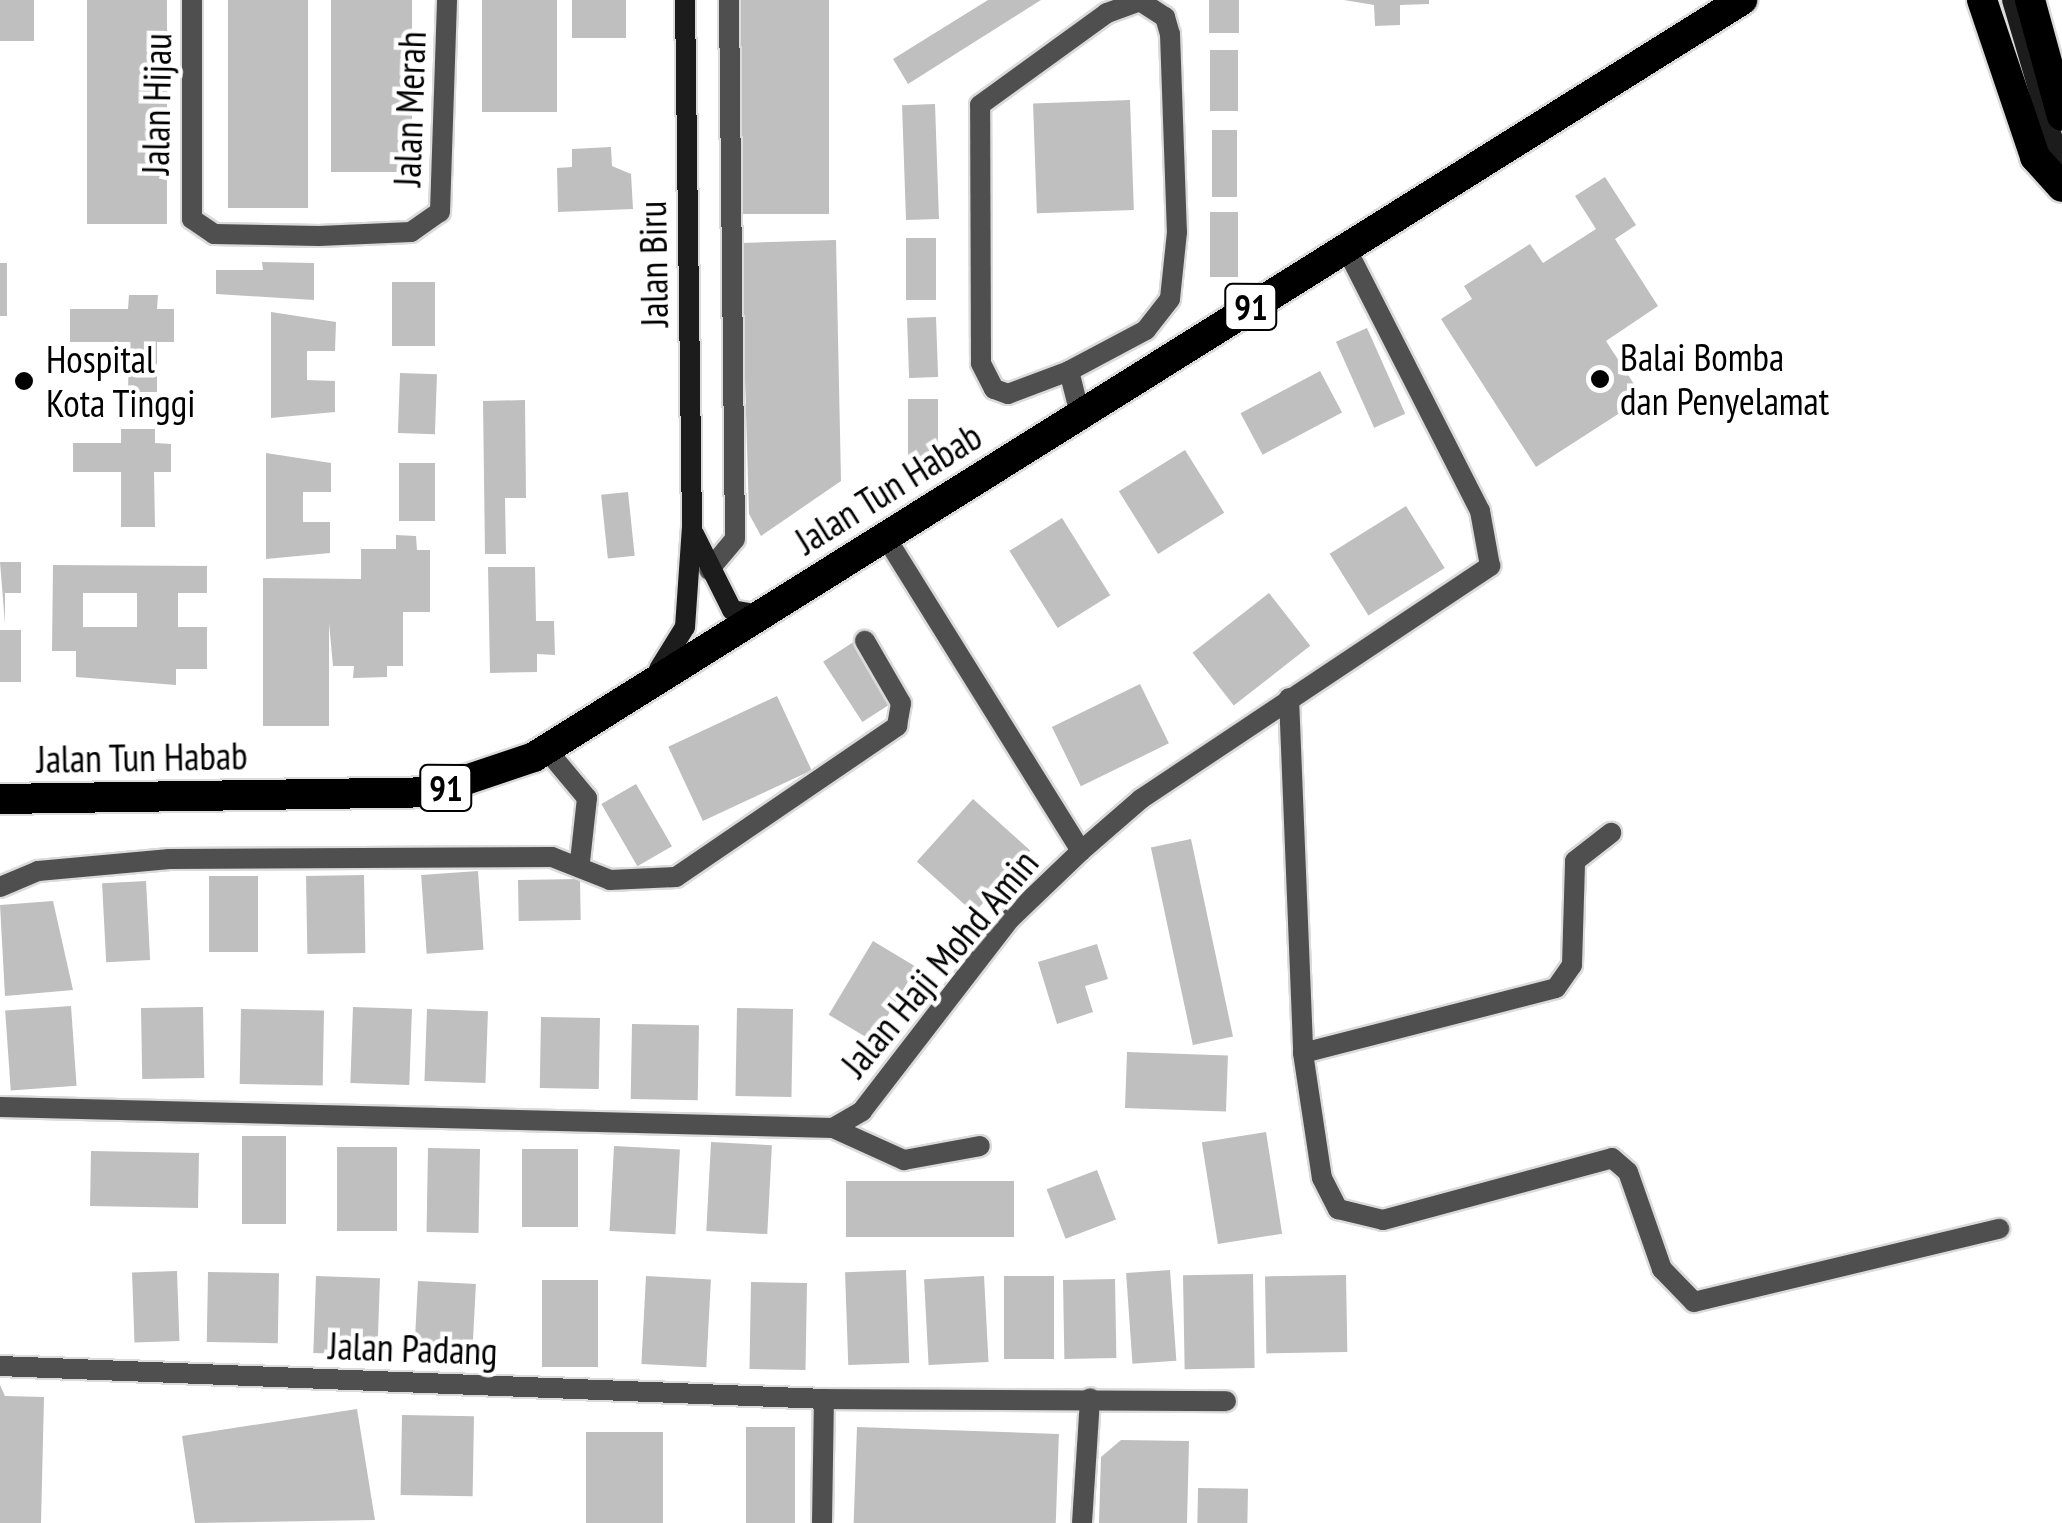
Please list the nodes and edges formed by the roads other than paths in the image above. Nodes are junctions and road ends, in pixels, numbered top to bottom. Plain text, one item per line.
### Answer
1 (192, 0) edge
2 (446, 0) edge
3 (685, 0) edge
4 (729, 0) edge
5 (1742, 0) edge
6 (1982, 0) edge
7 (2012, 0) edge
8 (2030, 0) edge
9 (2062, 116) edge
10 (2062, 170) edge
11 (2062, 187) edge
12 (319, 236) joint
13 (1346, 248) junction
14 (1070, 371) junction
15 (1080, 414) junction
16 (692, 528) junction
17 (885, 536) junction
18 (709, 570) junction
19 (760, 614) junction
20 (866, 641) dead end
21 (636, 692) junction
22 (1289, 698) junction
23 (546, 749) junction
24 (0, 799) edge
25 (1611, 833) dead end
26 (1081, 850) junction
27 (580, 861) junction
28 (0, 887) edge
29 (1303, 1053) junction
30 (0, 1107) edge
31 (834, 1128) junction
32 (980, 1146) dead end
33 (1999, 1229) dead end
34 (0, 1366) edge
35 (1090, 1398) junction
36 (824, 1399) junction
37 (1226, 1401) dead end
38 (822, 1523) edge
39 (1082, 1523) edge

1 - 12 street, Jalan Hijau
2 - 12 street, Jalan Merah
3 - 16 street, Jalan Biru
4 - 18 street
5 - 13 highway, Jalan Tun Habab / 91
6 - 11 highway
7 - 10 street
8 - 9 highway
13 - 15 highway, Jalan Tun Habab / 91
13 - 22 street, Jalan Haji Mohd Amin
14 - 14 street
14 - 15 street
15 - 17 highway, Jalan Tun Habab / 91
16 - 18 street, Jalan Biru
16 - 21 street, Jalan Biru
17 - 19 highway, Jalan Tun Habab / 91
17 - 26 street
18 - 19 street, Jalan Biru
19 - 21 highway, Jalan Tun Habab / 91
20 - 27 street
21 - 23 highway, Jalan Tun Habab / 91
22 - 26 street, Jalan Haji Mohd Amin
22 - 29 street
23 - 24 highway, Jalan Tun Habab / 91
23 - 27 street
25 - 29 street
26 - 31 street, Jalan Haji Mohd Amin
27 - 28 street
29 - 33 street
30 - 31 street, Jalan Haji Mohd Amin
31 - 32 street
34 - 36 street, Jalan Padang
35 - 36 street, Jalan Padang
35 - 37 street, Jalan Padang
35 - 39 street
36 - 38 street

